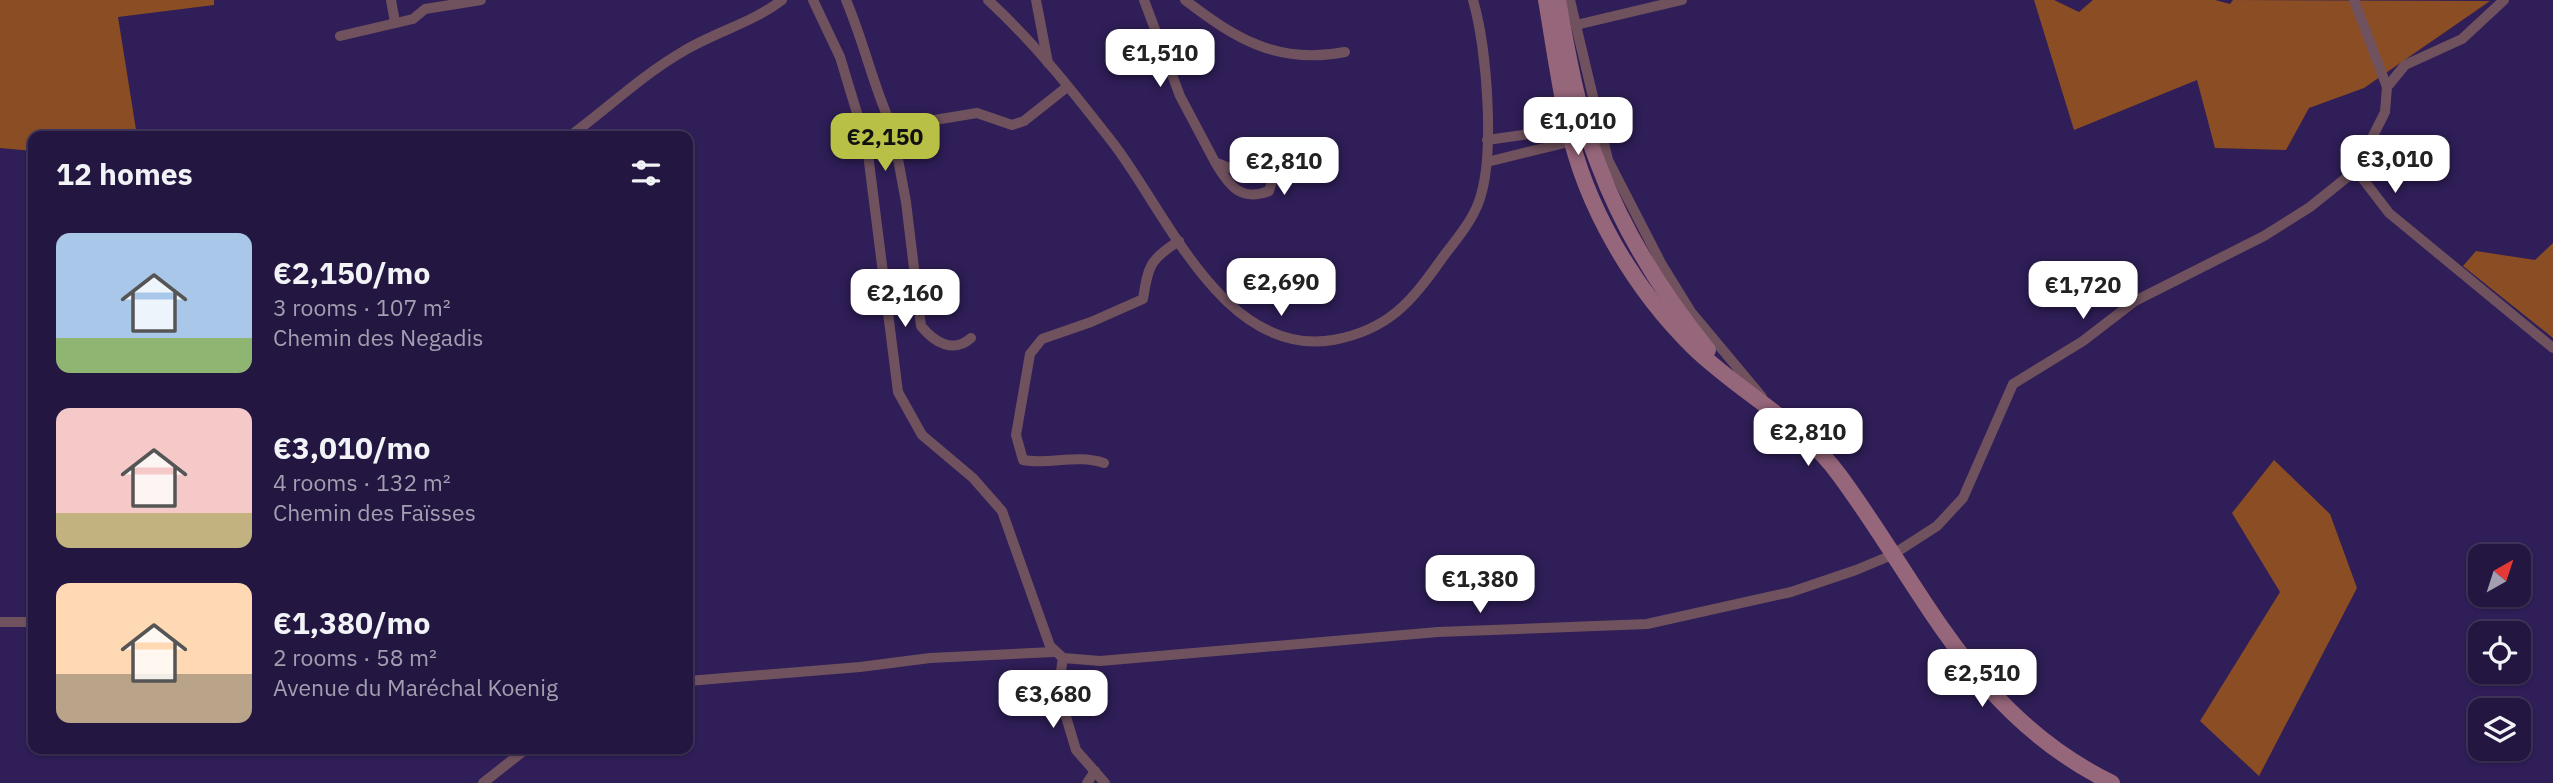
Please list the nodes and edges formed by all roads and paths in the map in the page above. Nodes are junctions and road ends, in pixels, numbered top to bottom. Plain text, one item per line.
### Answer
1 (391, 0) edge
2 (481, 0) edge
3 (782, 0) edge
4 (813, 0) edge
5 (846, 0) edge
6 (988, 0) edge
7 (1036, 0) edge
8 (1144, 0) edge
9 (1185, 0) edge
10 (1473, 0) edge
11 (1546, 0) edge
12 (1558, 0) edge
13 (1570, 0) edge
14 (1682, 0) edge
15 (2354, 0) edge
16 (2504, 0) edge
17 (395, 22) junction
18 (1576, 25) junction
19 (340, 36) dead end
20 (1345, 52) dead end
21 (1048, 63) junction
22 (1067, 87) junction
23 (2387, 87) junction
24 (892, 127) junction
25 (576, 131) edge
26 (1588, 133) junction
27 (1570, 135) junction
28 (1487, 140) junction
29 (1215, 162) junction
30 (1487, 162) junction
31 (2356, 170) junction
32 (1179, 241) junction
33 (971, 338) dead end
34 (2553, 348) edge
35 (1729, 376) junction
36 (1774, 414) junction
37 (1104, 463) dead end
38 (1892, 555) junction
39 (0, 622) edge
40 (28, 622) edge
41 (1058, 655) junction
42 (693, 681) edge
43 (520, 754) edge
44 (1095, 771) junction
45 (482, 783) edge
46 (1087, 783) edge
47 (1105, 783) edge
48 (2112, 783) edge

1 - 17 street
2 - 17 street
3 - 25 street
4 - 41 street
5 - 24 street
6 - 21 street
7 - 21 street
8 - 29 street
9 - 20 street
10 - 28 street
11 - 27 street
12 - 26 street
13 - 18 street
14 - 18 street
15 - 23 street
16 - 23 street
17 - 19 street
18 - 36 street
21 - 22 street
22 - 24 street
22 - 32 street
23 - 31 street
24 - 33 street
26 - 27 street
26 - 35 street
27 - 28 street
27 - 30 street
27 - 35 street
28 - 30 street
29 - 29 street
30 - 32 street
31 - 34 street
31 - 38 street
32 - 37 street
35 - 36 street
36 - 38 street
38 - 41 street
38 - 48 street
39 - 40 street
41 - 42 street
41 - 44 street
43 - 45 street
44 - 46 street
44 - 47 street

